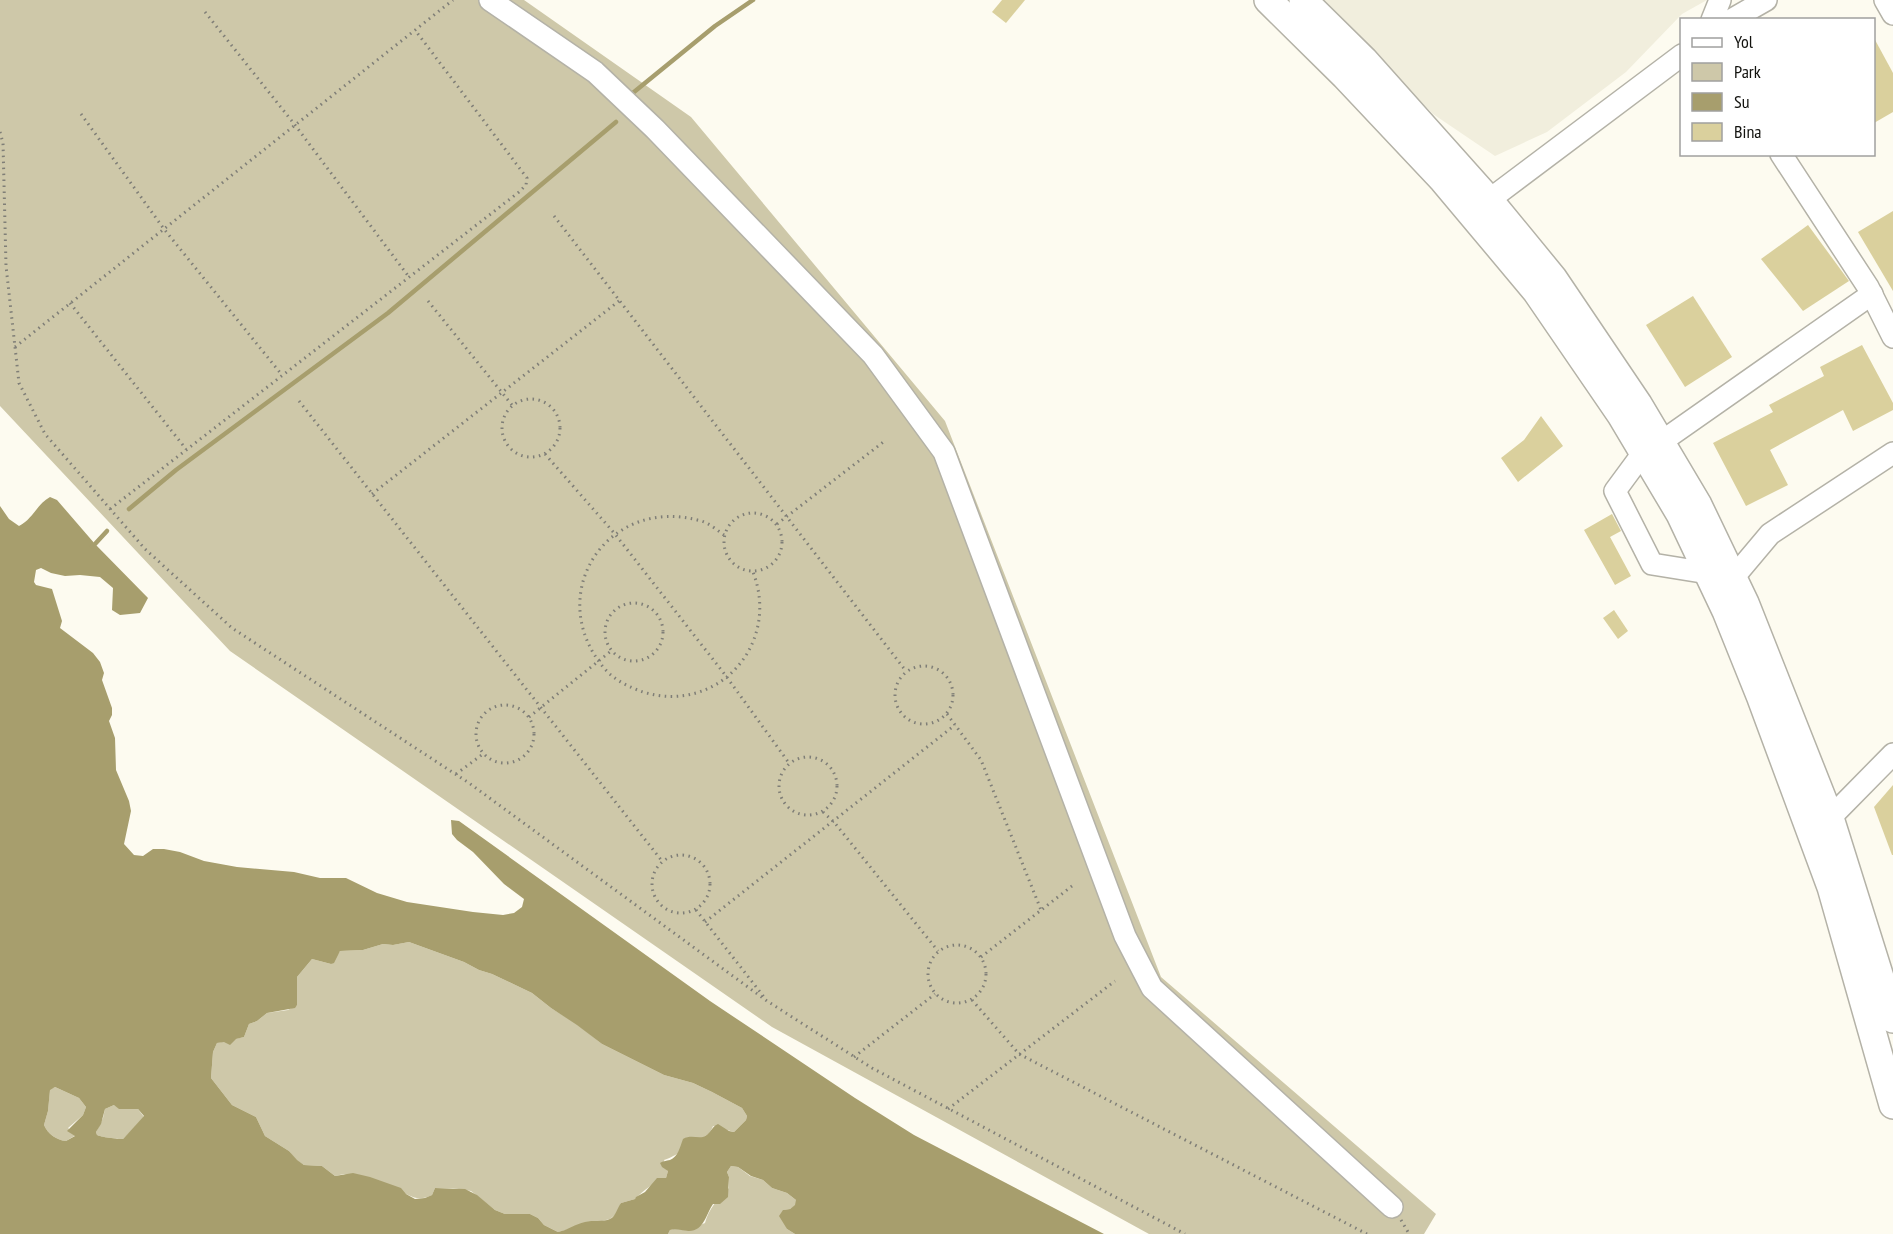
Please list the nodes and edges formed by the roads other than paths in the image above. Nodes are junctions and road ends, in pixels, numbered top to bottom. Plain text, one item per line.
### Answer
1 (490, 0) edge
2 (1268, 0) edge
3 (1303, 0) edge
4 (1720, 0) edge
5 (1766, 0) edge
6 (1885, 0) edge
7 (1893, 14) edge
8 (1713, 18) edge
9 (1734, 18) edge
10 (1680, 57) edge
11 (1782, 156) edge
12 (1489, 200) junction
13 (1872, 294) junction
14 (1893, 337) edge
15 (1652, 447) junction
16 (1893, 453) edge
17 (1720, 575) junction
18 (1893, 754) edge
19 (1830, 818) junction
20 (1893, 1019) edge
21 (1893, 1105) edge
22 (1392, 1207) dead end

1 - 22 street
2 - 15 main road
3 - 12 main road
4 - 8 street
5 - 9 street
6 - 7 street
10 - 12 street
11 - 13 street
12 - 15 main road
13 - 14 street
13 - 15 street
15 - 17 main road
15 - 17 street
16 - 17 street
17 - 19 main road
17 - 21 main road
18 - 19 street
19 - 20 main road

